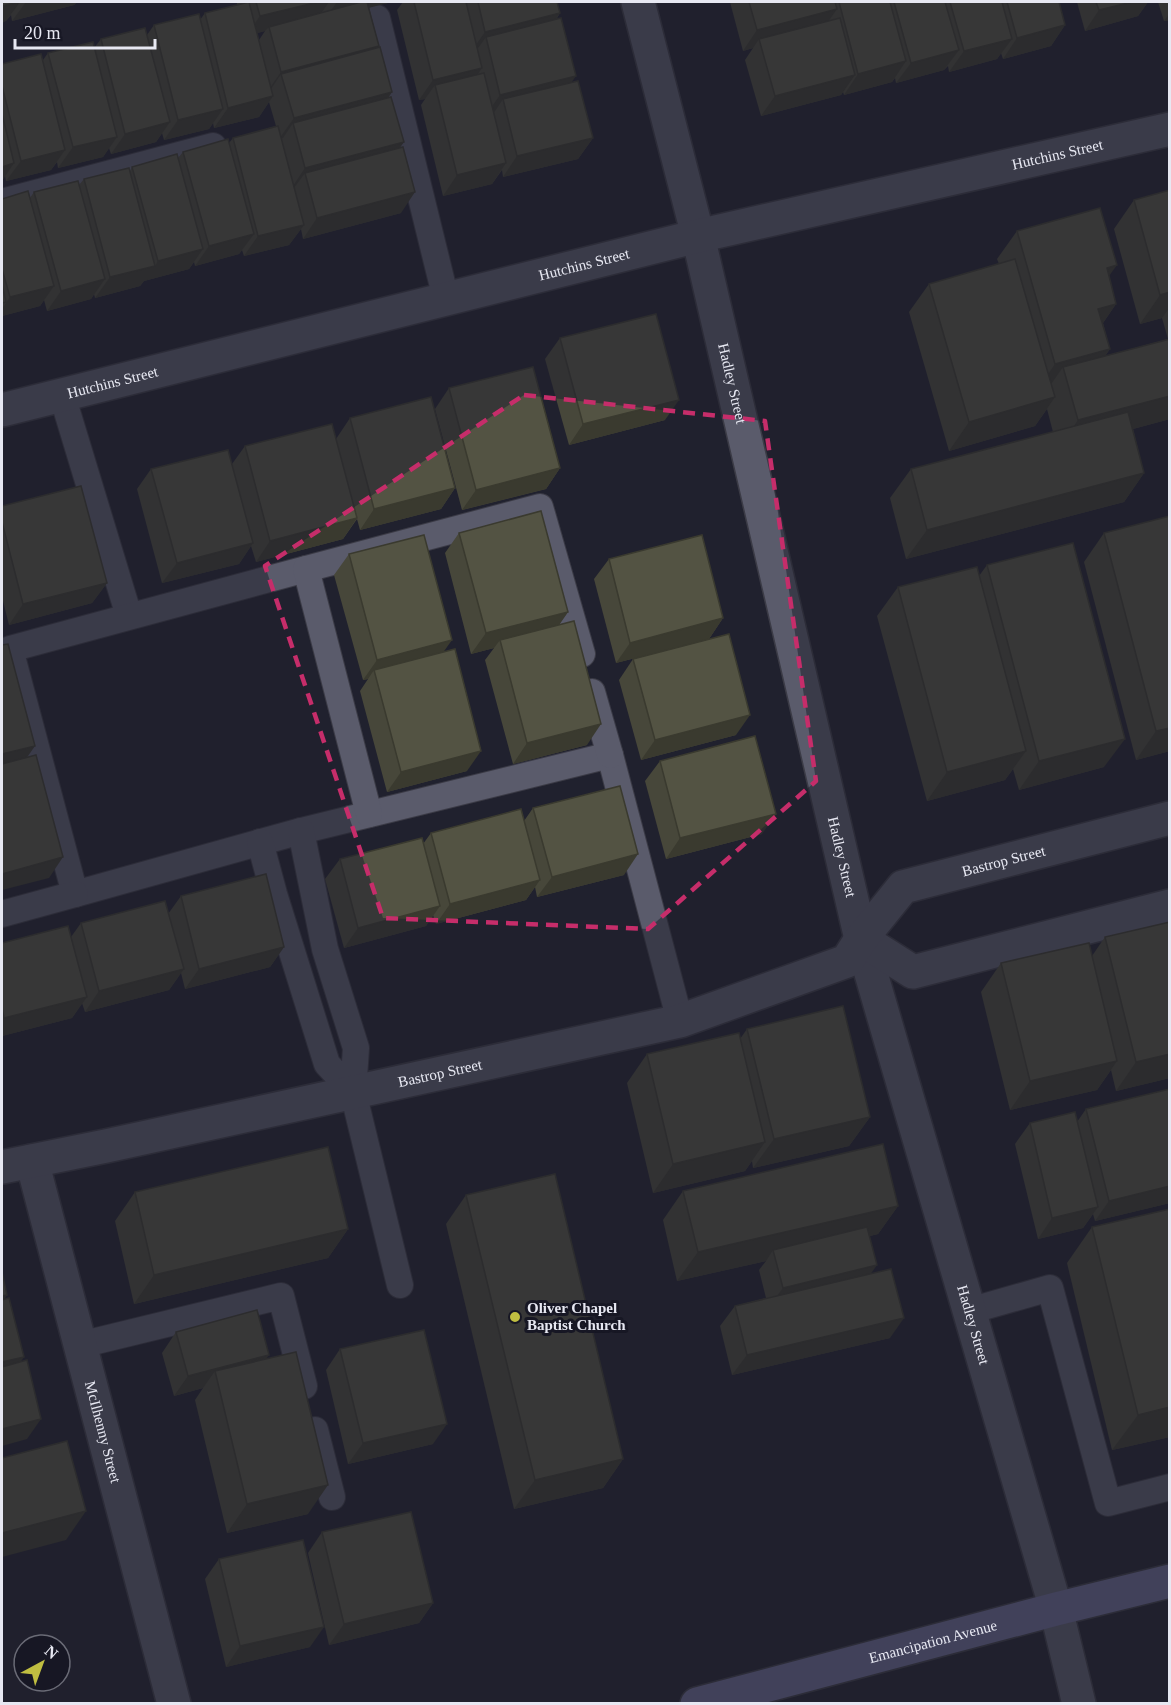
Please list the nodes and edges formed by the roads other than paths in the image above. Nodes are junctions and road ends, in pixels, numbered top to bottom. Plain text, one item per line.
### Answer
1 (638, 2) edge
2 (377, 18) dead end
3 (1170, 129) edge
4 (236, 140) edge
5 (2, 202) edge
6 (698, 236) junction
7 (446, 299) junction
8 (62, 395) junction
9 (2, 410) edge
10 (306, 569) junction
11 (129, 616) junction
12 (6, 650) edge
13 (610, 756) junction
14 (369, 814) junction
15 (1170, 818) edge
16 (301, 831) junction
17 (260, 842) junction
18 (75, 894) junction
19 (1170, 906) edge
20 (2, 914) edge
21 (861, 939) junction
22 (680, 1021) junction
23 (353, 1092) junction
24 (17, 1164) edge
25 (400, 1285) dead end
26 (969, 1311) junction
27 (80, 1344) junction
28 (1170, 1487) edge
29 (332, 1497) dead end
30 (1170, 1581) edge
31 (1056, 1609) junction
32 (174, 1704) edge
33 (697, 1704) edge
34 (1079, 1704) edge

1 - 6 street, Hadley Street
2 - 7 lane
3 - 6 street, Hutchins Street
4 - 5 lane
6 - 7 street, Hutchins Street
6 - 21 street, Hadley Street
7 - 8 street, Hutchins Street
8 - 9 street, Hutchins Street
8 - 11 lane
10 - 11 lane
10 - 13 lane
10 - 14 lane
11 - 12 lane
12 - 18 lane
13 - 14 lane
13 - 22 lane
14 - 16 lane
15 - 21 street, Bastrop Street
16 - 17 lane
16 - 23 lane
17 - 18 lane
17 - 23 lane
18 - 20 lane
19 - 21 street
21 - 22 street, Bastrop Street
21 - 26 street, Hadley Street
22 - 23 street, Bastrop Street
23 - 24 street, Bastrop Street
23 - 25 lane
24 - 27 street, McIlhenny Street
26 - 28 lane
26 - 31 street, Hadley Street
27 - 29 lane
27 - 32 street, McIlhenny Street
30 - 31 main road, Emancipation Avenue
31 - 33 main road, Emancipation Avenue
31 - 34 street, Hadley Street

